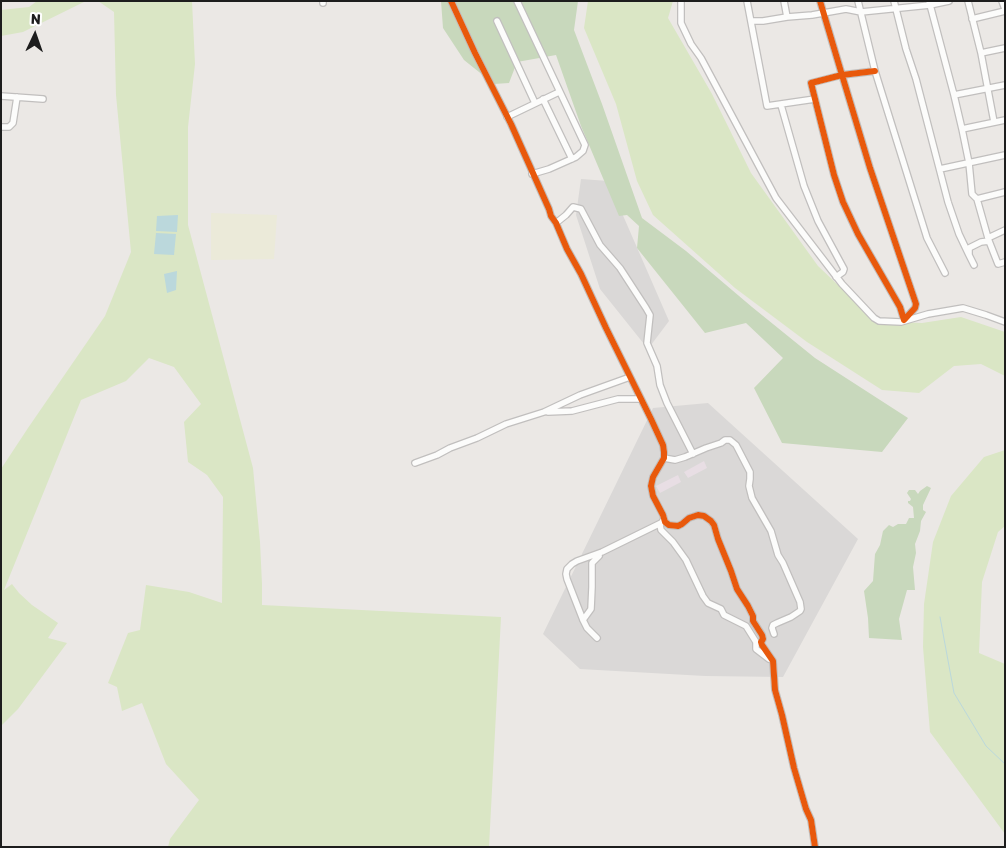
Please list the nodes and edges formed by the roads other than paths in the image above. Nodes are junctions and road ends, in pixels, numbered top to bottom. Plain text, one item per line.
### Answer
1 (451, 1) edge
2 (517, 1) edge
3 (681, 1) edge
4 (747, 1) edge
5 (784, 1) edge
6 (820, 1) edge
7 (858, 1) edge
8 (894, 1) edge
9 (950, 1) edge
10 (968, 1) edge
11 (1002, 1) edge
12 (930, 3) edge
13 (896, 8) junction
14 (1005, 10) edge
15 (824, 12) junction
16 (861, 12) junction
17 (787, 17) junction
18 (972, 19) junction
19 (497, 21) dead end
20 (752, 21) junction
21 (1005, 48) edge
22 (981, 53) junction
23 (875, 71) junction
24 (842, 75) junction
25 (1005, 84) edge
26 (988, 88) junction
27 (559, 92) junction
28 (954, 95) junction
29 (1, 96) edge
30 (17, 97) junction
31 (43, 99) dead end
32 (815, 99) junction
33 (543, 100) junction
34 (535, 103) junction
35 (781, 105) junction
36 (507, 117) junction
37 (1005, 120) edge
38 (994, 122) junction
39 (1, 127) edge
40 (962, 129) junction
41 (1005, 155) edge
42 (572, 158) junction
43 (969, 163) junction
44 (940, 168) junction
45 (532, 174) junction
46 (1005, 192) edge
47 (977, 198) junction
48 (556, 223) junction
49 (1005, 230) edge
50 (988, 239) junction
51 (969, 255) junction
52 (1005, 262) edge
53 (974, 266) dead end
54 (944, 273) dead end
55 (836, 277) junction
56 (904, 320) junction
57 (1005, 322) edge
58 (630, 377) junction
59 (640, 399) junction
60 (544, 412) junction
61 (693, 454) junction
62 (664, 458) junction
63 (415, 463) dead end
64 (663, 521) junction
65 (602, 552) junction
66 (583, 620) junction
67 (774, 634) dead end
68 (597, 638) dead end
69 (773, 661) junction
70 (815, 847) edge

1 - 36 street
2 - 27 street
3 - 55 street
4 - 20 street
5 - 17 street
6 - 15 street
7 - 16 street
8 - 13 street
9 - 12 street
10 - 18 street
11 - 14 street
12 - 13 street
12 - 28 street
13 - 16 street
13 - 44 street
14 - 18 street
15 - 16 street
15 - 17 street
15 - 24 street
16 - 23 street
17 - 20 street
18 - 22 street
19 - 34 street
20 - 35 street
21 - 22 street
22 - 26 street
23 - 24 street
23 - 54 street
24 - 32 street
24 - 56 street
25 - 26 street
26 - 28 street
26 - 38 street
27 - 33 street
27 - 42 street
28 - 40 street
29 - 30 street
30 - 31 street
30 - 39 street
32 - 35 street
32 - 56 street
33 - 34 street
33 - 42 street
34 - 36 street
35 - 55 street
36 - 45 street
37 - 38 street
38 - 40 street
40 - 43 street
41 - 43 street
42 - 45 street
43 - 44 street
43 - 47 street
44 - 51 street
45 - 48 street
46 - 47 street
47 - 50 street
48 - 58 street
48 - 61 street
49 - 50 street
50 - 51 street
50 - 52 street
51 - 53 street
55 - 56 street
56 - 57 street
58 - 59 street
58 - 60 street
59 - 60 street
59 - 62 street
60 - 63 street
61 - 62 street
61 - 67 street
62 - 64 street
64 - 65 street
64 - 69 street
64 - 69 street
65 - 66 street
65 - 66 street
66 - 68 street
69 - 70 street

